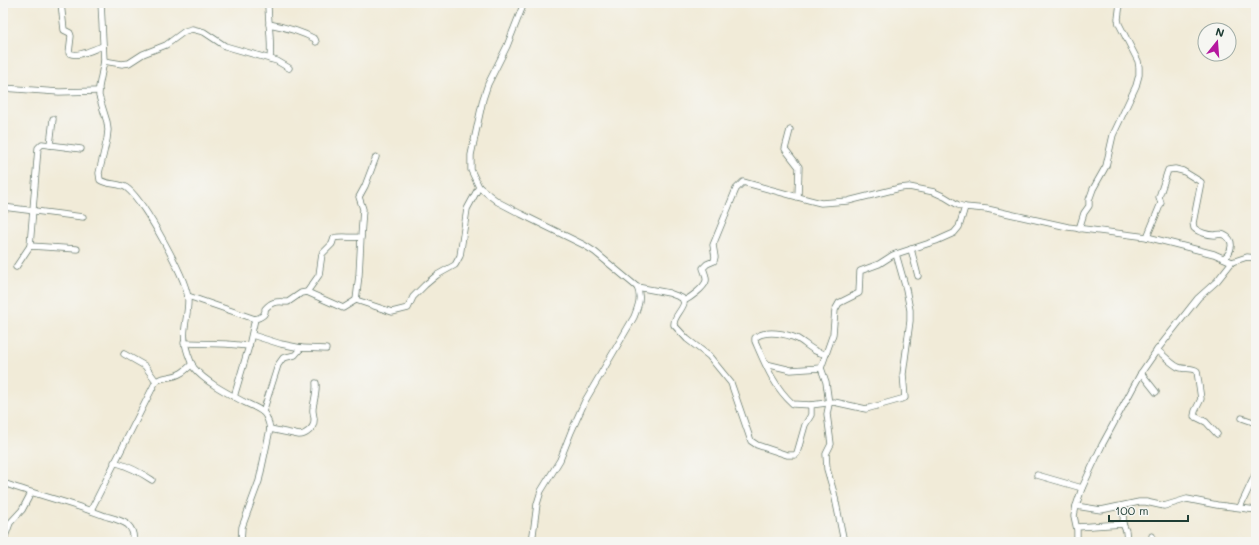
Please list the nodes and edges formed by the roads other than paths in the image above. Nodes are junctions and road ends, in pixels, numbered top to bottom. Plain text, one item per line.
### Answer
1 (60, 3) edge
2 (101, 3) edge
3 (268, 3) edge
4 (524, 3) edge
5 (1120, 3) edge
6 (269, 24) junction
7 (316, 42) dead end
8 (103, 46) junction
9 (270, 59) junction
10 (104, 61) junction
11 (289, 68) dead end
12 (3, 88) edge
13 (99, 91) junction
14 (53, 119) dead end
15 (790, 130) dead end
16 (50, 145) junction
17 (81, 149) dead end
18 (376, 157) dead end
19 (479, 187) junction
20 (798, 197) junction
21 (965, 207) junction
22 (3, 208) edge
23 (32, 211) junction
24 (83, 217) dead end
25 (1078, 229) junction
26 (361, 237) junction
27 (1147, 237) junction
28 (30, 246) junction
29 (77, 249) dead end
30 (911, 249) junction
31 (896, 254) junction
32 (1224, 258) junction
33 (1256, 258) edge
34 (1232, 262) junction
35 (16, 267) dead end
36 (918, 276) dead end
37 (637, 287) junction
38 (307, 292) junction
39 (188, 296) junction
40 (356, 300) junction
41 (684, 300) junction
42 (255, 319) junction
43 (252, 335) junction
44 (184, 343) junction
45 (249, 346) junction
46 (301, 348) junction
47 (326, 349) dead end
48 (1157, 350) junction
49 (124, 354) dead end
50 (826, 354) junction
51 (192, 364) junction
52 (766, 364) junction
53 (821, 368) junction
54 (1142, 373) junction
55 (156, 381) junction
56 (316, 383) dead end
57 (1156, 392) dead end
58 (234, 397) junction
59 (829, 402) junction
60 (811, 405) junction
61 (263, 412) junction
62 (1242, 418) dead end
63 (1256, 423) edge
64 (270, 429) junction
65 (1218, 434) dead end
66 (114, 462) junction
67 (1256, 473) edge
68 (1037, 475) dead end
69 (152, 480) dead end
70 (3, 483) edge
71 (1082, 488) junction
72 (31, 493) junction
73 (1076, 506) junction
74 (1124, 506) junction
75 (1240, 507) junction
76 (91, 510) junction
77 (1256, 510) edge
78 (1122, 524) junction
79 (1076, 527) junction
80 (3, 541) edge
81 (133, 542) edge
82 (241, 542) edge
83 (532, 542) edge
84 (844, 542) edge
85 (1077, 542) edge
86 (1127, 542) edge

1 - 8 street
2 - 8 street
3 - 6 street
4 - 19 street
5 - 25 street
6 - 7 street
6 - 9 street
8 - 10 street
9 - 10 street
9 - 11 street
10 - 13 street
12 - 13 street
13 - 39 street
14 - 16 street
15 - 20 street
16 - 17 street
16 - 23 street
18 - 26 street
19 - 37 street
19 - 40 street
20 - 21 street
20 - 41 street
21 - 25 street
21 - 30 street
22 - 23 street
23 - 24 street
23 - 28 street
25 - 27 street
26 - 38 street
26 - 40 street
27 - 32 street
27 - 32 street
28 - 29 street
28 - 35 street
30 - 31 street
30 - 36 street
31 - 50 street
31 - 59 street
32 - 34 street
33 - 34 street
34 - 48 street
37 - 41 street
37 - 83 street
38 - 40 street
38 - 42 street
39 - 42 street
39 - 44 street
41 - 60 street
42 - 43 street
43 - 45 street
43 - 46 street
44 - 45 street
44 - 51 street
45 - 58 street
46 - 47 street
46 - 61 street
48 - 54 street
48 - 65 street
49 - 55 street
50 - 52 street
50 - 53 street
51 - 55 street
51 - 58 street
52 - 53 street
52 - 60 street
53 - 59 street
54 - 57 street
54 - 71 street
55 - 66 street
56 - 64 street
58 - 61 street
59 - 60 street
59 - 84 street
61 - 64 street
62 - 63 street
64 - 82 street
66 - 69 street
66 - 76 street
67 - 75 street
68 - 71 street
70 - 72 street
71 - 73 street
72 - 76 street
72 - 80 street
73 - 74 street
73 - 79 street
74 - 75 street
74 - 78 street
75 - 77 street
76 - 81 street
78 - 79 street
78 - 86 street
79 - 85 street

